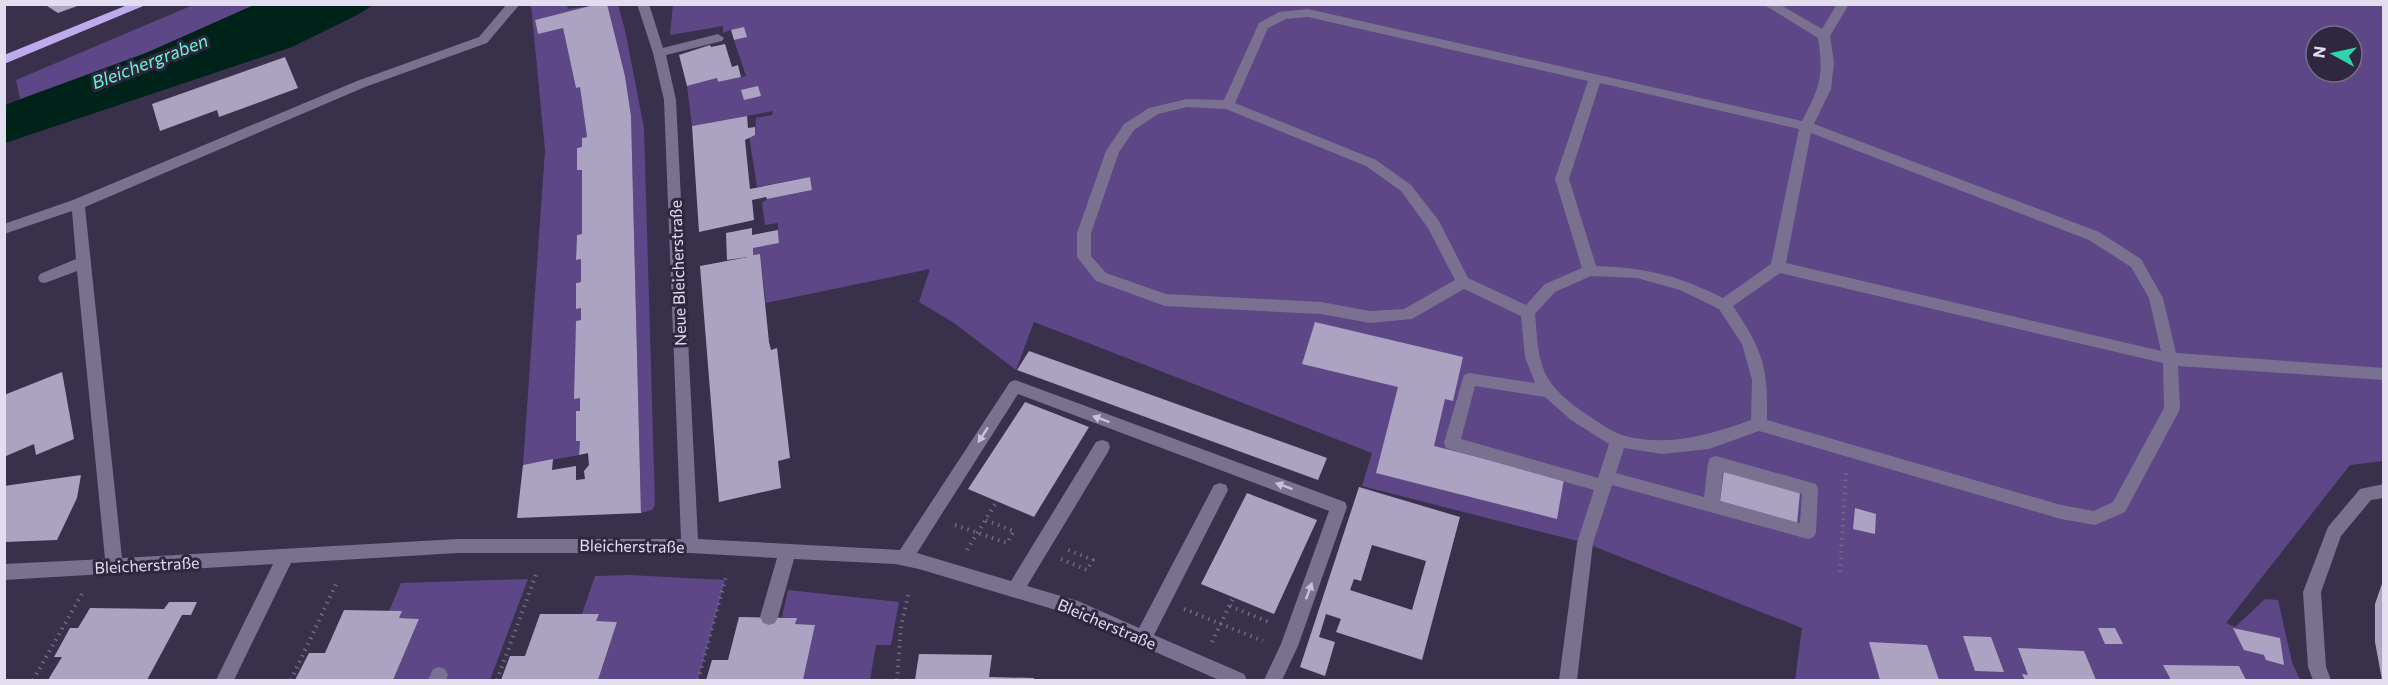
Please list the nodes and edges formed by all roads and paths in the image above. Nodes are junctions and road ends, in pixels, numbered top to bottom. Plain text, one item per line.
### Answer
1 (142, 4) edge
2 (514, 4) edge
3 (643, 4) edge
4 (1769, 4) edge
5 (1843, 4) edge
6 (1824, 36) junction
7 (718, 38) dead end
8 (659, 53) junction
9 (4, 60) edge
10 (1596, 77) junction
11 (1228, 105) junction
12 (1806, 126) junction
13 (78, 204) junction
14 (4, 229) edge
15 (84, 262) junction
16 (1778, 267) junction
17 (1590, 271) junction
18 (45, 278) dead end
19 (1463, 282) junction
20 (1724, 305) junction
21 (1528, 313) junction
22 (2170, 359) junction
23 (2384, 374) edge
24 (1552, 392) junction
25 (1759, 424) junction
26 (1618, 441) junction
27 (1102, 447) dead end
28 (1847, 450) junction
29 (1605, 481) junction
30 (1220, 490) dead end
31 (2384, 491) edge
32 (997, 501) dead end
33 (1711, 506) junction
34 (985, 520) junction
35 (951, 531) dead end
36 (978, 532) junction
37 (690, 546) junction
38 (968, 548) dead end
39 (1063, 548) dead end
40 (788, 550) junction
41 (286, 556) junction
42 (904, 558) junction
43 (1057, 558) dead end
44 (106, 567) junction
45 (4, 572) edge
46 (537, 572) dead end
47 (1840, 572) dead end
48 (727, 573) dead end
49 (338, 582) dead end
50 (1016, 590) junction
51 (909, 592) dead end
52 (1233, 598) dead end
53 (1230, 606) junction
54 (1179, 615) dead end
55 (769, 617) dead end
56 (1221, 624) junction
57 (1215, 637) dead end
58 (1143, 639) junction
59 (33, 681) edge
60 (225, 681) edge
61 (291, 681) edge
62 (497, 681) edge
63 (698, 681) edge
64 (897, 681) edge
65 (1238, 681) edge
66 (1273, 681) edge
67 (1568, 681) edge
68 (2322, 681) edge

1 - 9 main road
2 - 13 street
3 - 8 street, Neue Bleicherstraße
4 - 6 street
5 - 6 street
6 - 12 street
7 - 8 street
8 - 37 street, Neue Bleicherstraße
10 - 11 street
10 - 12 street
10 - 17 street
11 - 19 street
11 - 19 street
12 - 16 street
12 - 22 street
13 - 14 street
13 - 15 street
15 - 18 street
15 - 44 street
16 - 20 street
16 - 22 street
17 - 20 street
17 - 21 street
19 - 21 street
20 - 25 street
21 - 24 street
22 - 23 street
22 - 28 street
24 - 26 street
24 - 29 street
25 - 26 street
25 - 28 street
26 - 29 street
27 - 50 street
28 - 47 path
29 - 33 street
29 - 67 street
30 - 58 street
31 - 68 street
32 - 34 path
33 - 33 street
34 - 36 path
34 - 36 path
35 - 36 path
36 - 38 path
37 - 40 street, Bleicherstraße
37 - 41 street, Bleicherstraße
39 - 43 path
40 - 42 street, Bleicherstraße
40 - 55 street
41 - 44 street, Bleicherstraße
41 - 60 street
42 - 50 street, Bleicherstraße
66 -> 42 street
44 - 45 street, Bleicherstraße
44 - 59 path
46 - 62 path
48 - 63 path
49 - 61 path
50 - 58 street, Bleicherstraße
51 - 64 path
52 - 53 path
53 - 56 path
53 - 56 path
54 - 56 path
56 - 57 path
58 - 65 street, Bleicherstraße

